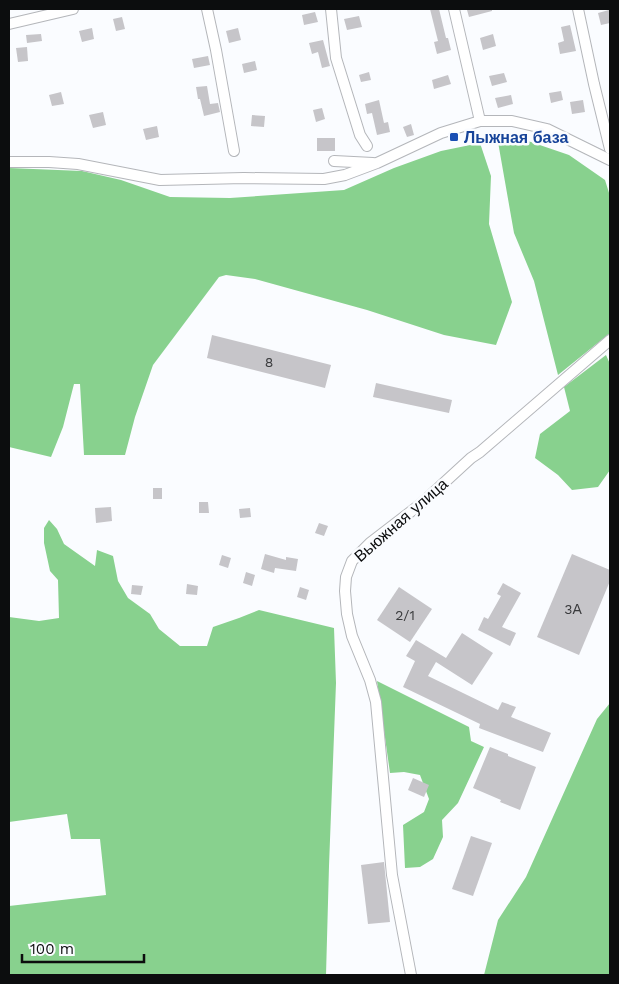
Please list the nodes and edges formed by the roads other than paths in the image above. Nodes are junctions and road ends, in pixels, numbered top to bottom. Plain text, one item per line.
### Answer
1 (73, 9) edge
2 (207, 9) edge
3 (331, 9) edge
4 (454, 9) edge
5 (578, 9) edge
6 (9, 24) edge
7 (480, 121) junction
8 (366, 146) dead end
9 (610, 149) edge
10 (234, 151) dead end
11 (334, 160) dead end
12 (610, 160) edge
13 (9, 162) edge
14 (377, 163) junction
15 (610, 340) edge
16 (410, 975) edge

1 - 6 street
2 - 10 street
3 - 8 street
4 - 7 street
5 - 9 street
7 - 12 street
7 - 14 street
11 - 14 street
13 - 14 street
15 - 16 street, Вьюжная улица

